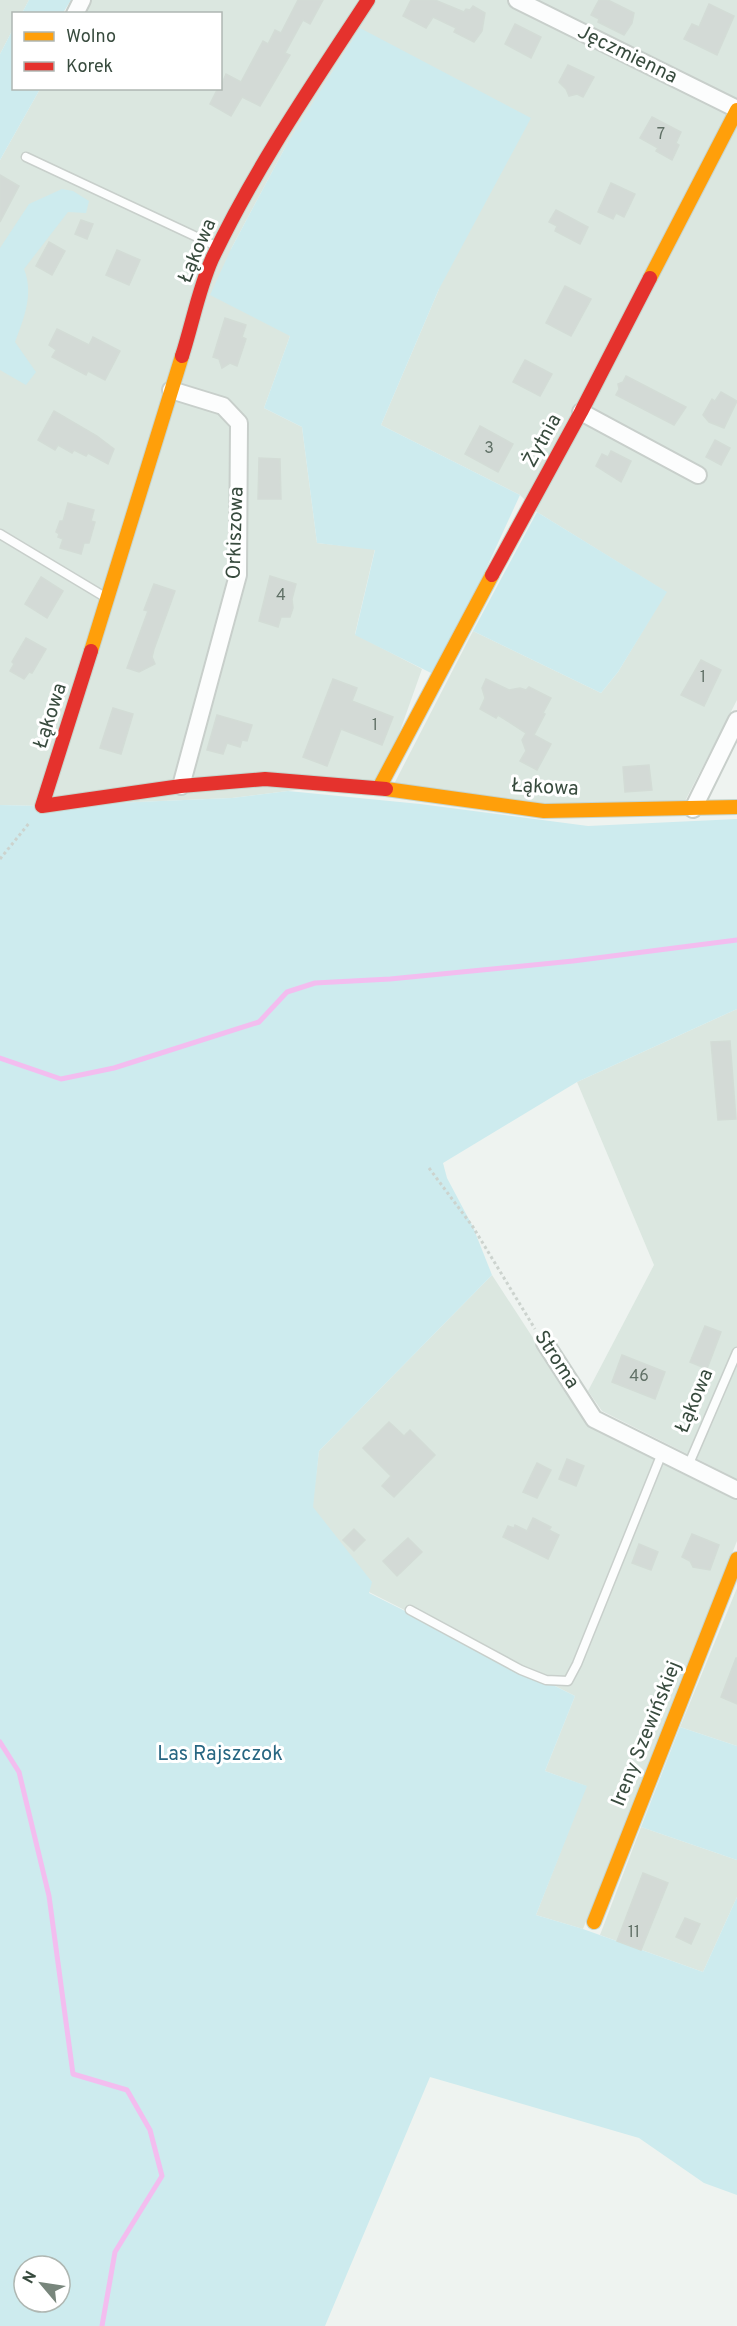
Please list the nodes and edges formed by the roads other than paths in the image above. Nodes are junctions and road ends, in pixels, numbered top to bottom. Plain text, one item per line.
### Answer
1 (368, 0) edge
2 (517, 0) edge
3 (737, 110) edge
4 (26, 157) dead end
5 (218, 248) junction
6 (171, 390) junction
7 (581, 412) junction
8 (698, 475) dead end
9 (0, 534) edge
10 (108, 599) junction
11 (737, 720) edge
12 (181, 786) junction
13 (379, 788) junction
14 (737, 807) edge
15 (693, 809) junction
16 (545, 1343) road end
17 (737, 1352) edge
18 (662, 1453) junction
19 (688, 1466) junction
20 (737, 1490) edge
21 (737, 1559) edge
22 (410, 1610) dead end
23 (594, 1922) dead end

1 - 5 street, Łąkowa
2 - 3 street, Jęczmienna
3 - 7 street, Żytnia
4 - 5 lane
5 - 6 street, Łąkowa
6 - 10 street, Łąkowa
6 - 12 street, Orkiszowa
7 - 8 street
7 - 13 street, Żytnia
9 - 10 lane
10 - 12 street, Łąkowa
11 - 15 street
12 - 13 street, Łąkowa
13 - 15 street, Łąkowa
14 - 15 street, Łąkowa
16 - 18 street, Stroma
17 - 19 lane, Łąkowa
18 - 19 street, Stroma
18 - 22 lane
19 - 20 street, Stroma
21 - 23 street, Ireny Szewińskiej

